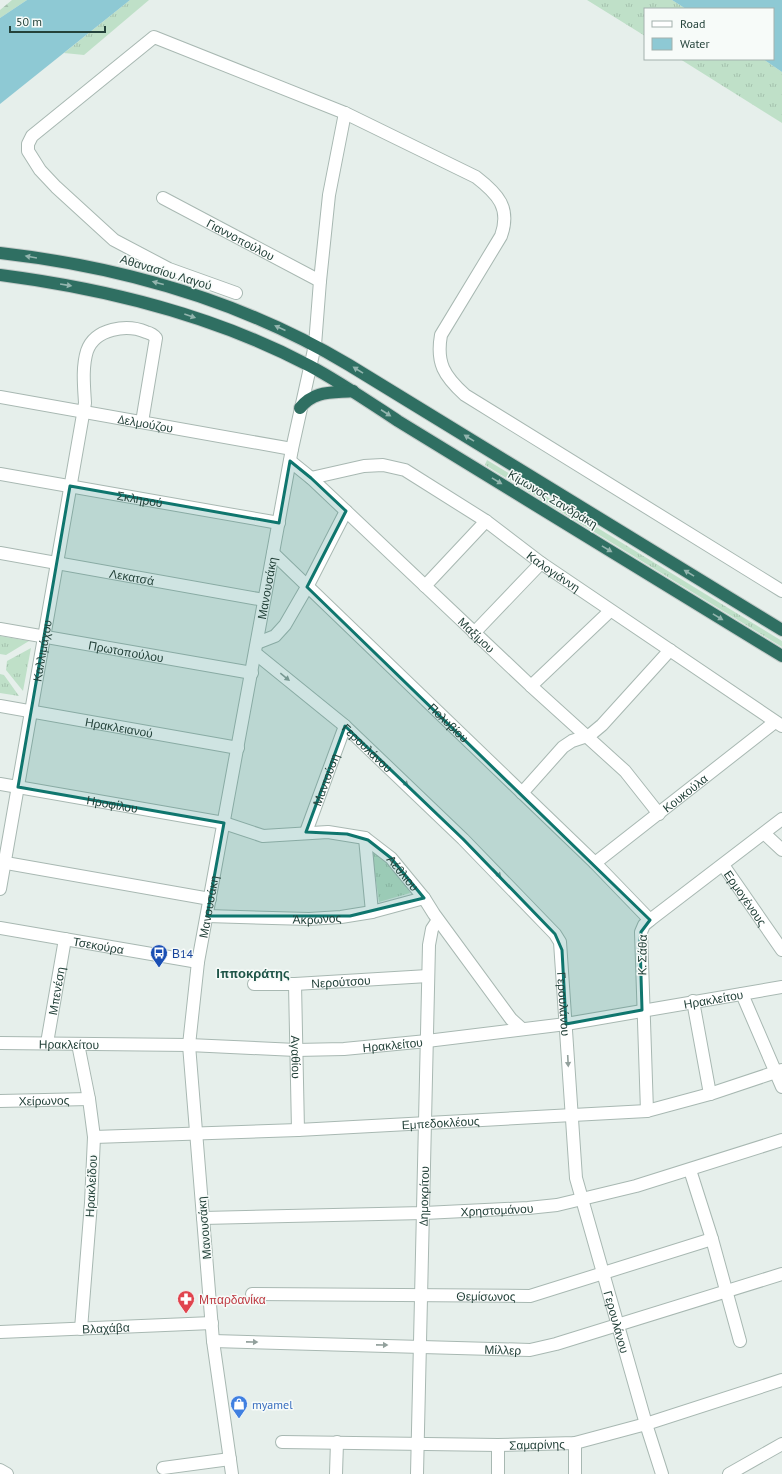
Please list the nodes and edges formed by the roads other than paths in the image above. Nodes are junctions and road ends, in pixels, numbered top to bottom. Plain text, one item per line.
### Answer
1 (345, 113) junction
2 (162, 198) dead end
3 (0, 253) edge
4 (0, 275) edge
5 (320, 281) junction
6 (236, 294) dead end
7 (315, 345) junction
8 (310, 366) junction
9 (353, 391) junction
10 (0, 398) edge
11 (300, 408) junction
12 (83, 412) junction
13 (142, 422) junction
14 (292, 449) junction
15 (290, 461) junction
16 (0, 474) edge
17 (311, 478) junction
18 (70, 486) junction
19 (346, 511) junction
20 (486, 521) junction
21 (279, 523) junction
22 (0, 553) edge
23 (273, 553) junction
24 (56, 563) junction
25 (540, 563) junction
26 (425, 586) junction
27 (307, 587) junction
28 (782, 591) edge
29 (264, 600) junction
30 (610, 611) junction
31 (0, 629) edge
32 (782, 630) edge
33 (474, 633) junction
34 (44, 637) junction
35 (256, 648) junction
36 (670, 650) junction
37 (782, 656) edge
38 (252, 673) junction
39 (531, 686) junction
40 (0, 706) edge
41 (31, 711) junction
42 (778, 724) edge
43 (345, 726) junction
44 (586, 736) junction
45 (238, 748) junction
46 (0, 784) edge
47 (18, 787) junction
48 (522, 793) junction
49 (659, 814) junction
50 (782, 819) edge
51 (224, 823) junction
52 (306, 832) junction
53 (764, 834) junction
54 (364, 838) junction
55 (782, 850) edge
56 (2, 863) edge
57 (595, 863) junction
58 (722, 865) junction
59 (0, 889) edge
60 (424, 898) junction
61 (210, 899) junction
62 (372, 912) junction
63 (207, 916) junction
64 (438, 920) junction
65 (650, 920) junction
66 (0, 928) edge
67 (65, 939) junction
68 (782, 950) edge
69 (198, 962) junction
70 (428, 976) junction
71 (254, 984) dead end
72 (295, 984) junction
73 (782, 987) edge
74 (742, 994) junction
75 (693, 1001) junction
76 (642, 1010) junction
77 (566, 1024) junction
78 (521, 1028) junction
79 (428, 1042) junction
80 (0, 1043) edge
81 (47, 1043) junction
82 (78, 1044) junction
83 (189, 1045) junction
84 (296, 1050) junction
85 (780, 1072) edge
86 (782, 1087) edge
87 (710, 1094) junction
88 (89, 1099) junction
89 (0, 1101) edge
90 (647, 1111) junction
91 (571, 1116) junction
92 (425, 1123) junction
93 (298, 1130) junction
94 (196, 1135) junction
95 (94, 1137) junction
96 (782, 1140) edge
97 (690, 1170) junction
98 (581, 1200) junction
99 (424, 1212) junction
100 (203, 1218) junction
101 (712, 1239) junction
102 (603, 1273) junction
103 (782, 1274) edge
104 (727, 1291) junction
105 (252, 1294) dead end
106 (422, 1295) junction
107 (212, 1323) junction
108 (618, 1324) junction
109 (81, 1329) junction
110 (0, 1332) edge
111 (213, 1341) junction
112 (740, 1341) dead end
113 (421, 1346) junction
114 (782, 1380) edge
115 (646, 1424) junction
116 (282, 1442) dead end
117 (337, 1442) junction
118 (418, 1443) junction
119 (575, 1443) junction
120 (782, 1444) edge
121 (498, 1445) junction
122 (230, 1459) junction
123 (163, 1468) dead end
124 (0, 1470) edge
125 (180, 1470) edge
126 (8, 1474) edge
127 (232, 1474) edge
128 (336, 1474) edge
129 (417, 1474) edge
130 (498, 1474) edge
131 (575, 1474) edge
132 (662, 1474) edge
133 (729, 1474) edge

1 - 5 street, Μανουσάκη
1 - 6 street
1 - 28 street
2 - 5 street, Γιαννοπούλου
7 -> 3 highway, Αθανασίου Λαγού
4 -> 8 highway
5 - 7 street, Μανουσάκη
7 - 8 street, Μανουσάκη
32 -> 7 highway, Κίμωνος Σανδράκη
8 - 9 highway, Κίμωνος Σανδράκη
8 - 11 street, Μανουσάκη
9 - 11 highway
9 -> 37 highway, Κίμωνος Σανδράκη
10 - 12 street, Δελμούζου
11 - 14 street, Μανουσάκη
12 - 13 street, Δελμούζου
12 - 13 street, Καλλιμάχου
12 - 18 street, Καλλιμάχου
13 - 14 street, Δελμούζου
14 - 15 street, Μανουσάκη
15 - 17 street, Μαξίμου
15 - 21 street, Μανουσάκη
16 - 18 street, Σκληρού
17 - 19 street, Μαξίμου
17 - 20 street, Καλογιάννη
18 - 21 street, Σκληρού
18 - 24 street, Καλλιμάχου
19 - 26 street, Μαξίμου
19 - 27 street
20 - 25 street, Καλογιάννη
20 - 26 street
21 - 23 street, Μανουσάκη
22 - 24 street, Λεκατσά
23 - 27 street, Πολυβίου
23 - 29 street, Μανουσάκη
24 - 29 street, Λεκατσά
24 - 34 street, Καλλιμάχου
25 - 30 street, Καλογιάννη
25 - 33 street
26 - 33 street, Μαξίμου
27 - 35 street
27 - 48 street, Πολυβίου
29 - 35 street, Μανουσάκη
30 - 36 street, Καλογιάννη
30 - 39 street
31 - 34 street, Πρωτοπούλου
33 - 39 street, Μαξίμου
34 - 38 street, Πρωτοπούλου
34 - 41 street, Καλλιμάχου
35 - 38 street, Μανουσάκη
35 -> 43 street, Γερουλάνου
36 - 42 street, Καλογιάννη
36 - 44 street
38 - 45 street, Μανουσάκη
39 - 44 street, Μαξίμου
40 - 41 street, Ηρακλειανού
41 - 45 street, Ηρακλειανού
41 - 47 street, Καλλιμάχου
42 - 49 street, Κουκούλα
43 - 52 street, Μαντούση
43 -> 77 street, Γερουλάνου
44 - 48 street
44 - 49 street, Μαξίμου
45 - 51 street, Μανουσάκη
46 - 47 street, Ηροφίλου
47 - 51 street, Ηροφίλου
47 - 56 street, Καλλιμάχου
48 - 57 street, Πολυβίου
49 - 57 street, Κουκούλα
50 - 53 street, Κ. Σάθα
51 - 52 street, Αέθλιου
51 - 61 street, Μανουσάκη
52 - 54 street, Αέθλιου
53 - 55 street
53 - 58 street, Κ. Σάθα
54 - 60 street, Αέθλιου
54 - 62 street
56 - 59 street, Καλλιμάχου
56 - 61 street
57 - 65 street, Πολυβίου
58 - 65 street, Κ. Σάθα
58 - 68 street, Ερμογένους
60 - 62 street, Άκρωνος
60 - 64 street, Αέθλιου
61 - 63 street, Μανουσάκη
62 - 63 street, Άκρωνος
63 - 69 street, Μανουσάκη
64 - 70 street, Δημοκρίτου
64 - 78 street, Αέθλιου
65 - 76 street, Κ. Σάθα
66 - 67 street, Τσεκούρα
67 - 69 street, Τσεκούρα
67 - 81 street, Μπενέση
69 - 83 street, Μανουσάκη
70 - 72 street, Νερούτσου
70 - 79 street, Δημοκρίτου
71 - 72 street, Νερούτσου
72 - 84 street, Αγαθίου
73 - 74 street, Ηρακλείτου
74 - 75 street, Ηρακλείτου
74 - 85 street
75 - 76 street, Ηρακλείτου
75 - 87 street
76 - 77 street, Ηρακλείτου
76 - 90 street, Κ. Σάθα
77 - 78 street, Ηρακλείτου
77 -> 91 street, Γερουλάνου
78 - 79 street, Ηρακλείτου
79 - 84 street, Ηρακλείτου
79 - 92 street, Δημοκρίτου
80 - 81 street, Ηρακλείτου
81 - 82 street, Ηρακλείτου
82 - 83 street, Ηρακλείτου
82 - 88 street, Ηρακλείδου
83 - 84 street, Ηρακλείτου
83 - 94 street, Μανουσάκη
84 - 93 street, Αγαθίου
85 - 86 street
85 - 87 street, Εμπεδοκλέους
87 - 90 street, Εμπεδοκλέους
88 - 89 street, Χείρωνος
88 - 95 street, Ηρακλείδου
90 - 91 street, Εμπεδοκλέους
91 - 92 street, Εμπεδοκλέους
91 - 98 street, Γερουλάνου
92 - 93 street, Εμπεδοκλέους
92 - 99 street, Δημοκρίτου
93 - 94 street, Εμπεδοκλέους
94 - 95 street, Εμπεδοκλέους
94 - 100 street, Μανουσάκη
95 - 109 street, Ηρακλείδου
96 - 97 street, Χρηστομάνου
97 - 98 street, Χρηστομάνου
97 - 101 street
98 - 99 street, Χρηστομάνου
98 - 102 street, Γερουλάνου
99 - 100 street, Χρηστομάνου
99 - 106 street, Δημοκρίτου
100 - 107 street, Μανουσάκη
101 - 102 street, Θεμίσωνος
101 - 104 street
102 - 106 street, Θεμίσωνος
102 - 108 street, Γερουλάνου
103 - 104 street, Μίλλερ
104 - 108 street, Μίλλερ
104 - 112 street
105 - 106 street, Θεμίσωνος
106 - 113 street, Δημοκρίτου
107 - 109 street, Βλαχάβα
107 - 111 street, Μανουσάκη
108 - 113 street, Μίλλερ
108 - 115 street, Γερουλάνου
109 - 110 street, Βλαχάβα
111 -> 113 street, Μίλλερ
111 - 122 street, Μανουσάκη
113 - 118 street, Δημοκρίτου
114 - 115 street, Σαμαρίνης
115 - 119 street, Σαμαρίνης
115 - 132 street, Γερουλάνου
116 - 117 street, Σαμαρίνης
117 - 118 street, Σαμαρίνης
117 - 128 street
118 - 121 street, Σαμαρίνης
118 - 129 street, Δημοκρίτου
119 - 121 street, Σαμαρίνης
119 - 131 street
120 - 133 street
121 - 130 street
122 - 125 street
122 - 127 street, Μανουσάκη
123 - 125 street
124 - 126 street

